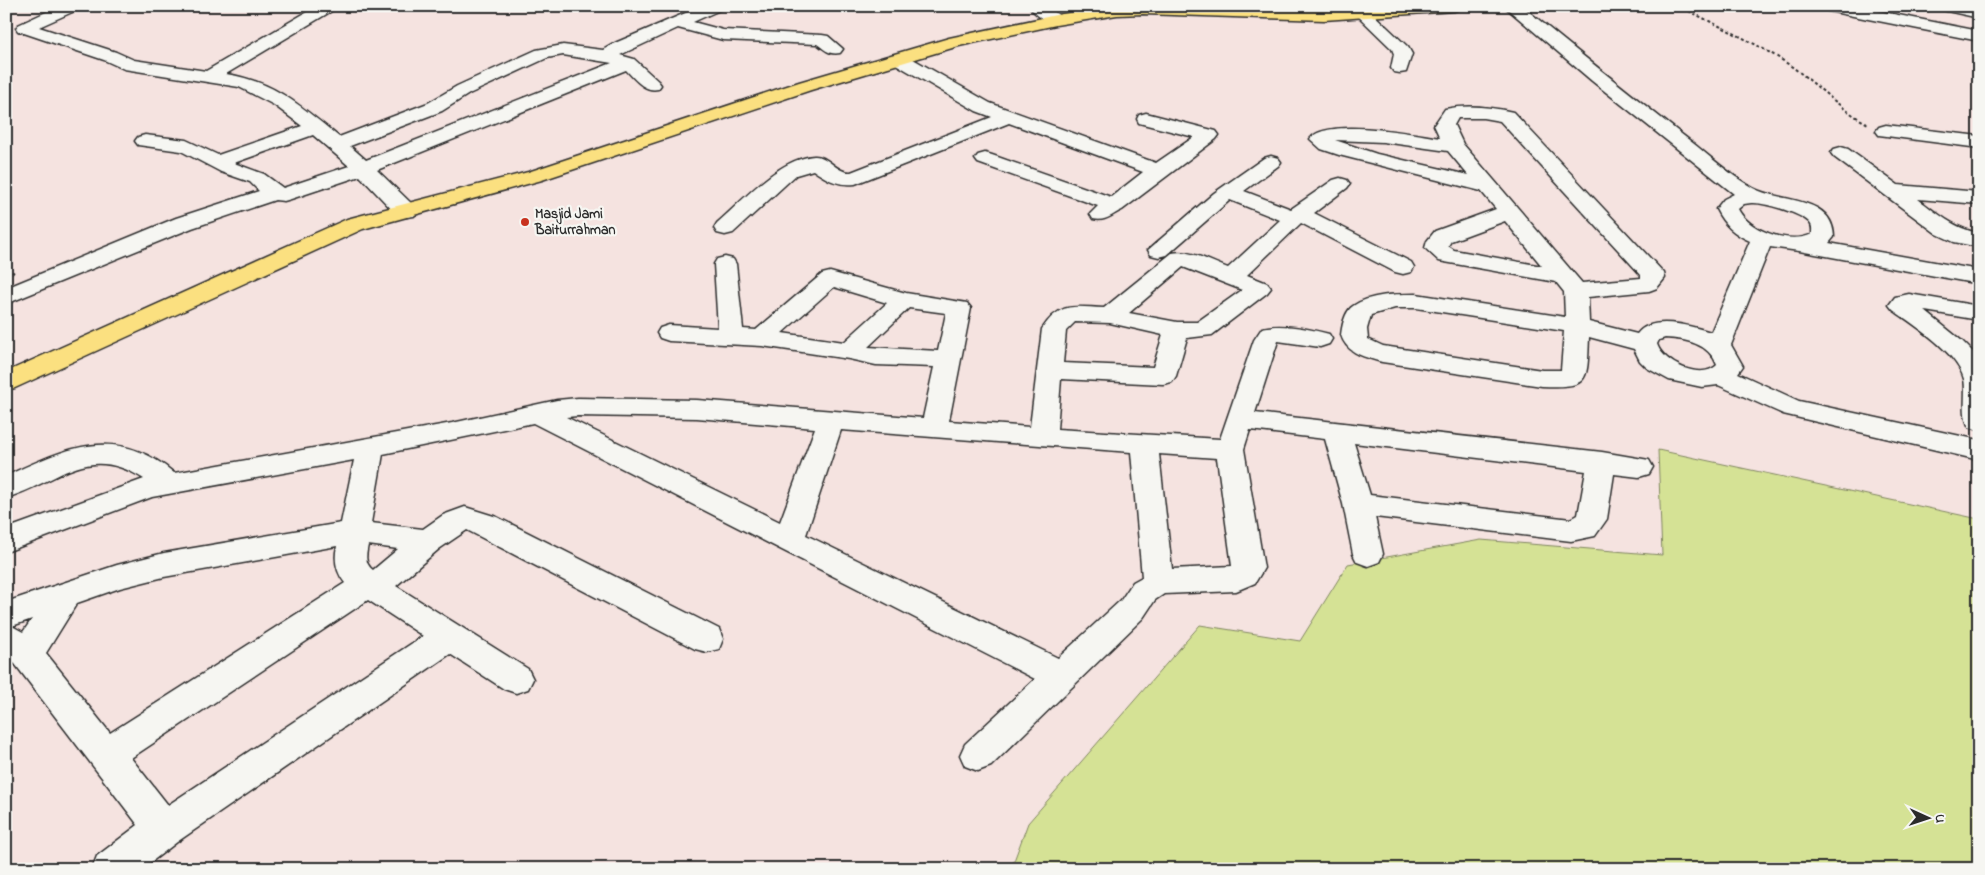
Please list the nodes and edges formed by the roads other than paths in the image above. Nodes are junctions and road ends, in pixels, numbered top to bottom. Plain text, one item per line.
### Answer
1 (73, 6) edge
2 (329, 6) edge
3 (716, 6) edge
4 (1037, 6) edge
5 (1454, 6) edge
6 (1512, 6) edge
7 (1828, 6) edge
8 (1944, 6) edge
9 (1117, 8) edge
10 (1210, 8) edge
11 (1363, 13) junction
12 (1979, 13) edge
13 (1056, 20) junction
14 (677, 23) junction
15 (15, 25) edge
16 (1979, 36) edge
17 (834, 49) dead end
18 (606, 56) junction
19 (900, 59) junction
20 (628, 63) junction
21 (1400, 68) dead end
22 (208, 78) junction
23 (652, 85) dead end
24 (1008, 116) junction
25 (1146, 118) dead end
26 (315, 128) junction
27 (1886, 131) road end
28 (145, 141) dead end
29 (1979, 142) edge
30 (336, 145) junction
31 (1454, 146) junction
32 (1840, 153) dead end
33 (985, 159) dead end
34 (216, 162) junction
35 (1271, 162) dead end
36 (364, 168) junction
37 (1158, 170) junction
38 (1340, 184) dead end
39 (1487, 186) junction
40 (1894, 191) junction
41 (1228, 192) junction
42 (274, 193) junction
43 (1751, 197) junction
44 (1979, 198) edge
45 (406, 211) junction
46 (1509, 212) junction
47 (1297, 216) junction
48 (725, 228) dead end
49 (1762, 238) junction
50 (1979, 240) edge
51 (1800, 244) junction
52 (1162, 251) junction
53 (725, 264) dead end
54 (1403, 267) dead end
55 (1979, 277) edge
56 (1231, 278) junction
57 (1570, 284) junction
58 (6, 297) edge
59 (904, 300) junction
60 (1979, 313) edge
61 (1110, 316) junction
62 (1577, 326) junction
63 (1177, 330) junction
64 (669, 333) dead end
65 (731, 336) junction
66 (762, 338) junction
67 (1320, 339) dead end
68 (1645, 344) junction
69 (1718, 346) junction
70 (849, 351) junction
71 (948, 359) junction
72 (1050, 370) junction
73 (1722, 376) junction
74 (1977, 376) edge
75 (6, 382) edge
76 (537, 414) junction
77 (831, 420) junction
78 (1239, 420) junction
79 (1979, 421) edge
80 (934, 428) junction
81 (1337, 432) junction
82 (1042, 437) junction
83 (1144, 444) junction
84 (370, 447) junction
85 (1230, 449) junction
86 (1979, 450) edge
87 (1602, 462) junction
88 (1639, 467) dead end
89 (170, 485) junction
90 (6, 488) edge
91 (1358, 504) junction
92 (354, 532) junction
93 (788, 540) junction
94 (6, 541) edge
95 (428, 541) junction
96 (1368, 554) dead end
97 (1158, 582) junction
98 (371, 585) junction
99 (66, 594) junction
100 (6, 614) edge
101 (450, 636) junction
102 (707, 639) dead end
103 (17, 646) edge
104 (1061, 676) junction
105 (516, 678) dead end
106 (106, 755) junction
107 (978, 755) dead end
108 (164, 829) junction
109 (110, 869) edge

1 - 15 street
2 - 22 street
3 - 14 street
4 - 13 street
5 - 11 main road
6 - 43 street
7 - 16 street
8 - 12 street
9 - 10 main road
9 - 13 main road
10 - 11 main road
11 - 21 street
13 - 19 main road
14 - 17 street
14 - 18 street
15 - 22 street
18 - 20 street
18 - 30 street
19 - 24 street
19 - 45 main road
20 - 23 street
20 - 36 street
22 - 26 street
24 - 37 street
24 - 48 street
25 - 37 street
26 - 30 street
26 - 34 street
27 - 29 street
28 - 34 street
30 - 36 street
31 - 39 street
31 - 39 street
31 - 57 street
32 - 40 street
33 - 37 street
34 - 42 street
35 - 41 street
36 - 42 street
36 - 45 street
38 - 47 street
39 - 46 street
40 - 44 street
40 - 50 street
41 - 47 street
41 - 52 street
42 - 58 street
43 - 49 street
43 - 51 street
45 - 75 main road
46 - 57 street
46 - 57 street
47 - 54 street
47 - 56 street
49 - 51 street
49 - 69 street
51 - 55 street
52 - 56 street
52 - 61 street
53 - 65 street
56 - 63 street
57 - 62 street
59 - 66 street
59 - 70 street
59 - 71 street
60 - 74 street
61 - 63 street
61 - 72 street
62 - 62 street
62 - 68 street
63 - 72 street
64 - 65 street
65 - 66 street
66 - 70 street
67 - 78 street
68 - 69 street
68 - 73 street
69 - 73 street
70 - 71 street
71 - 80 street
72 - 82 street
73 - 86 street
74 - 79 street
76 - 77 street
76 - 84 street
76 - 93 street
77 - 80 street
77 - 93 street
78 - 81 street
78 - 85 street
80 - 82 street
81 - 87 street
81 - 91 street
82 - 83 street
83 - 85 street
83 - 97 street
84 - 89 street
84 - 92 street
85 - 97 street
87 - 88 street
87 - 91 street
89 - 90 street
89 - 94 street
91 - 96 street
92 - 95 street
92 - 98 street
92 - 99 street
93 - 104 street
95 - 98 street
95 - 102 street
97 - 104 street
98 - 101 street
98 - 106 street
99 - 100 street
99 - 103 street
101 - 105 street
101 - 108 street
103 - 106 street
104 - 107 street
106 - 108 street
108 - 109 street

